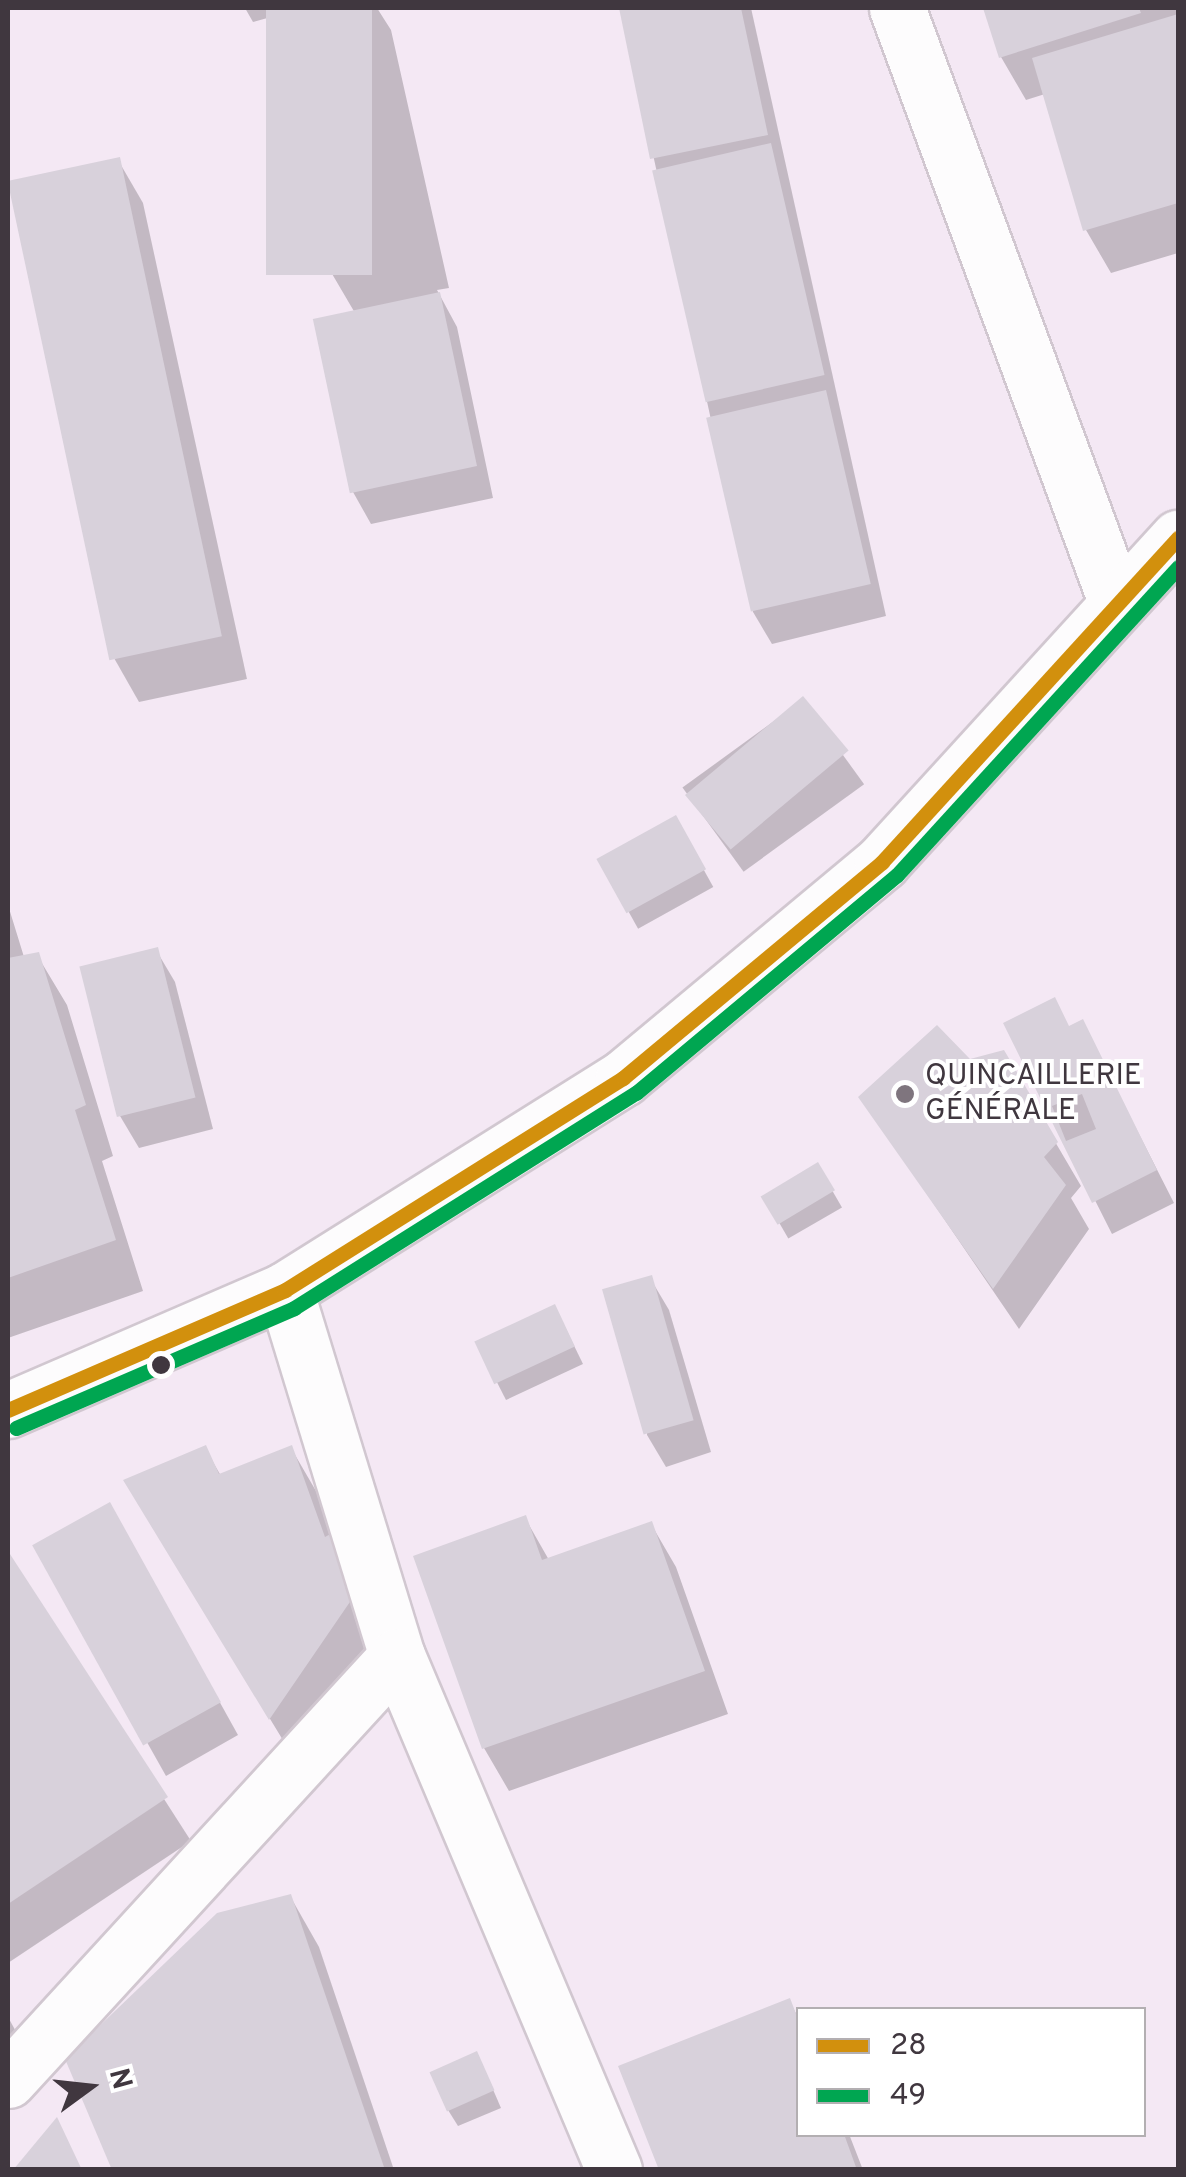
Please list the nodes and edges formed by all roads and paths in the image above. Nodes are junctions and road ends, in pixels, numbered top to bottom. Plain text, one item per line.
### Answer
1 (897, 8) edge
2 (1178, 538) edge
3 (1117, 604) junction
4 (285, 1290) junction
5 (8, 1410) edge
6 (397, 1656) junction
7 (8, 2080) edge
8 (614, 2170) edge

1 - 3 street
2 - 3 street
3 - 4 street
4 - 5 street
4 - 6 street
6 - 7 street
6 - 8 street

